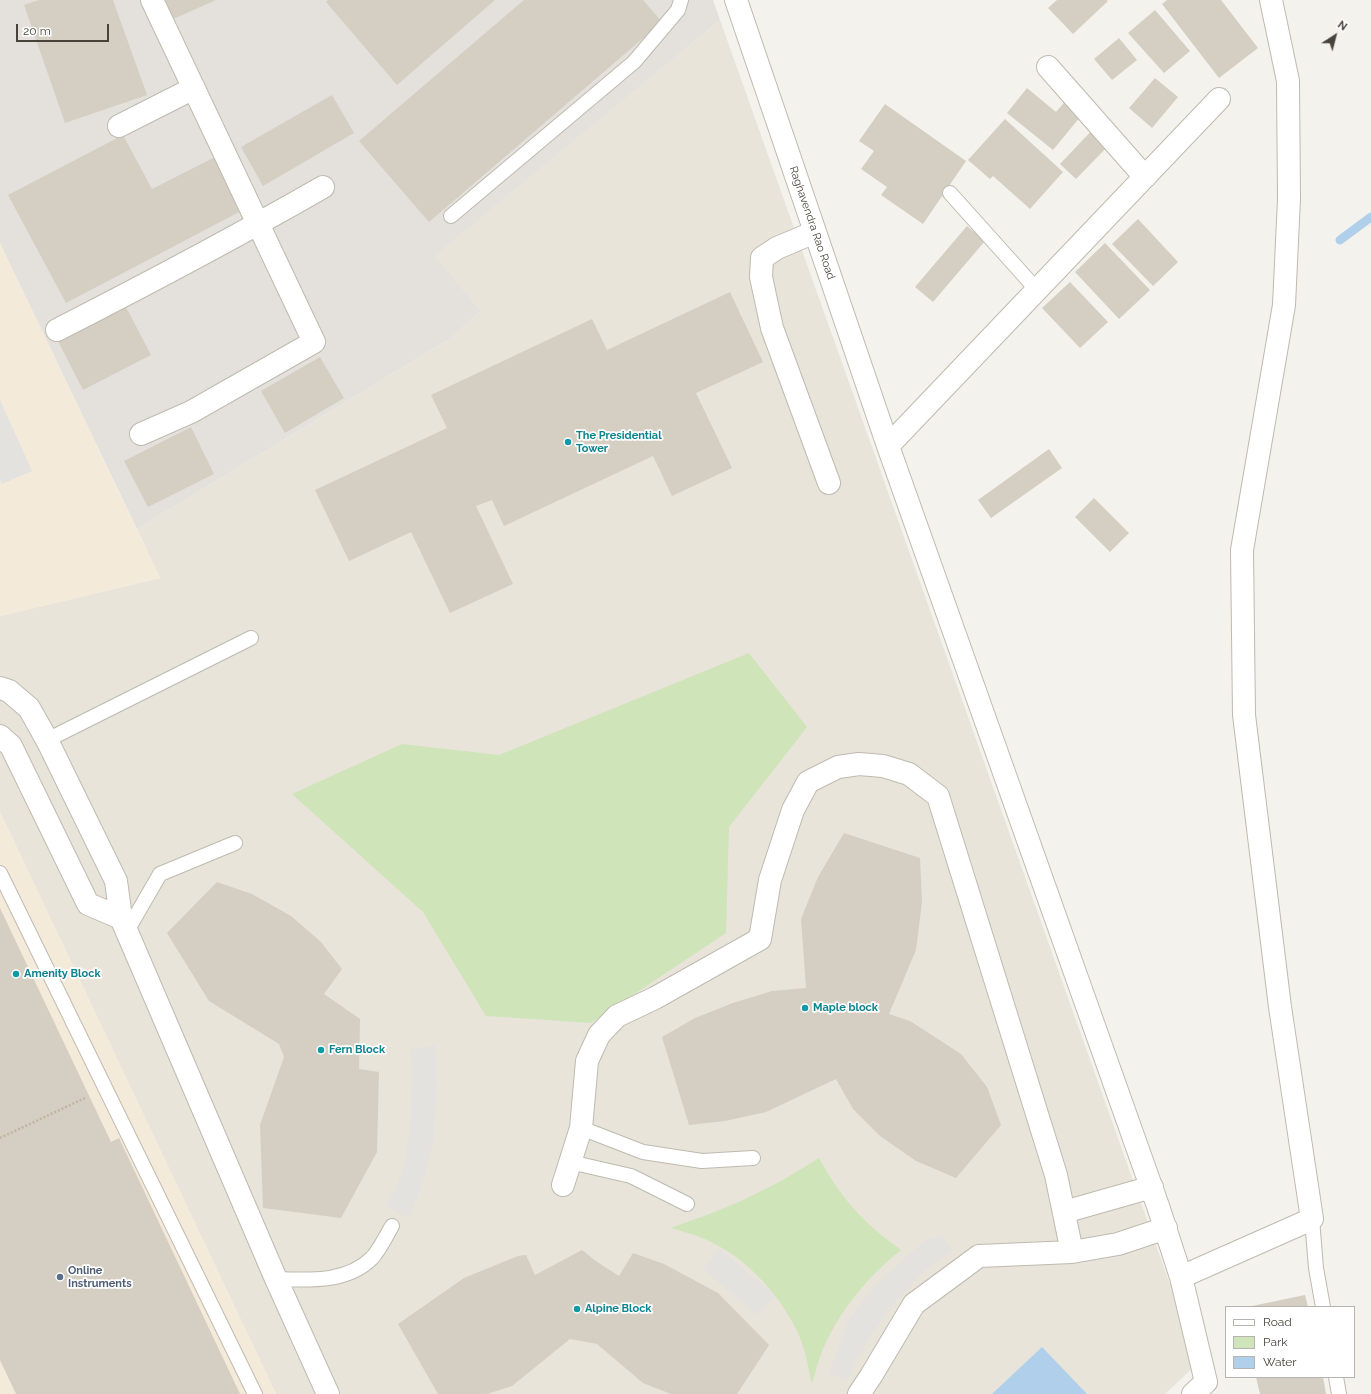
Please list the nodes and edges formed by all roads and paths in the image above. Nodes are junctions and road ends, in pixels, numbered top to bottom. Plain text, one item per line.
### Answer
1 (152, 0) edge
2 (681, 0) edge
3 (736, 0) edge
4 (1271, 0) edge
5 (1048, 67) dead end
6 (194, 88) junction
7 (1220, 99) dead end
8 (120, 126) dead end
9 (1145, 177) junction
10 (323, 187) dead end
11 (950, 193) dead end
12 (451, 216) dead end
13 (258, 224) junction
14 (815, 232) junction
15 (1037, 290) junction
16 (57, 330) dead end
17 (141, 434) dead end
18 (888, 446) junction
19 (829, 484) dead end
20 (251, 638) dead end
21 (0, 688) edge
22 (0, 736) edge
23 (47, 740) junction
24 (235, 843) dead end
25 (0, 873) edge
26 (124, 925) junction
27 (106, 1089) junction
28 (580, 1128) junction
29 (0, 1138) edge
30 (753, 1158) dead end
31 (570, 1162) junction
32 (563, 1185) dead end
33 (1152, 1187) junction
34 (687, 1204) dead end
35 (1064, 1212) junction
36 (1312, 1219) junction
37 (392, 1226) dead end
38 (1166, 1228) junction
39 (1072, 1252) junction
40 (1181, 1277) junction
41 (276, 1279) junction
42 (1323, 1306) edge
43 (1336, 1378) edge
44 (1203, 1390) edge
45 (255, 1394) edge
46 (328, 1394) edge
47 (858, 1394) edge
48 (1339, 1394) edge

1 - 6 street
2 - 12 lane
3 - 14 street, Raghavendra Rao Road
4 - 36 street
5 - 9 street
6 - 8 street
6 - 13 street
7 - 9 street
9 - 15 street
10 - 13 street
11 - 15 lane
13 - 16 street
13 - 17 street
14 - 18 street, Raghavendra Rao Road
14 - 19 street
15 - 18 street
18 - 33 street, Raghavendra Rao Road
20 - 23 lane
21 - 23 street
22 - 26 street
23 - 26 street
24 - 26 lane
25 - 27 lane
26 - 41 street
27 - 29 path
27 - 45 lane
28 - 30 lane
28 - 31 street
28 - 35 street
31 - 32 street
31 - 34 lane
33 - 35 street
33 - 38 street, Raghavendra Rao Road
35 - 39 street
36 - 40 street
36 - 42 lane
37 - 41 lane
38 - 39 street
38 - 40 street, Raghavendra Rao Road
39 - 47 street
40 - 44 street, Raghavendra Rao Road
41 - 46 street
43 - 48 lane

